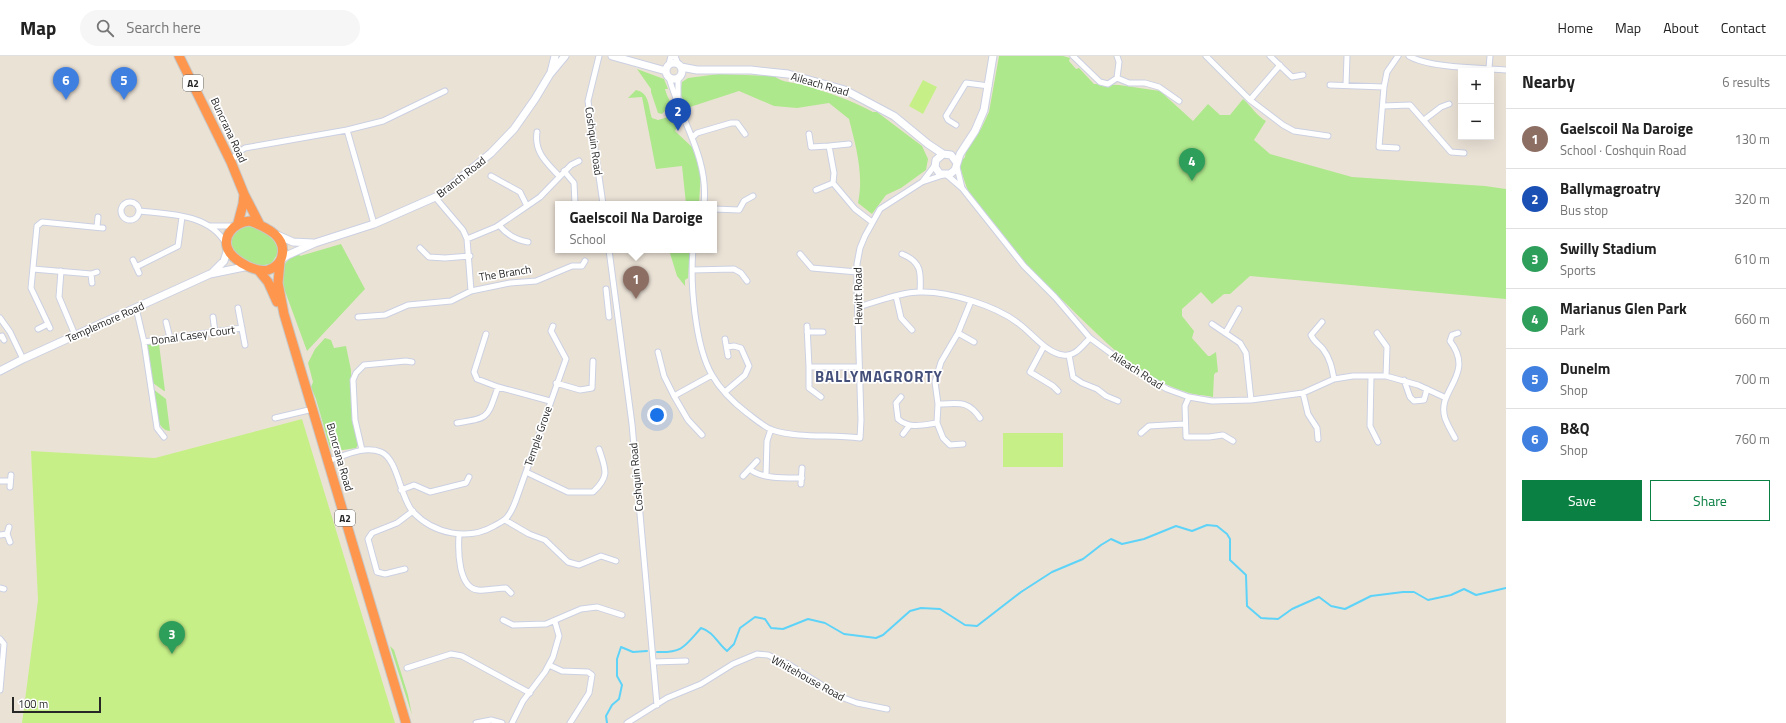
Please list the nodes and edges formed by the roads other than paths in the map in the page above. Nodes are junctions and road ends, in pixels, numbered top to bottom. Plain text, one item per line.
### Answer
1 (179, 56) edge
2 (554, 56) edge
3 (565, 56) edge
4 (599, 56) edge
5 (612, 56) edge
6 (671, 56) edge
7 (675, 56) edge
8 (993, 56) edge
9 (1072, 56) edge
10 (1117, 56) edge
11 (1206, 56) edge
12 (1270, 56) edge
13 (1347, 56) edge
14 (1398, 56) edge
15 (1409, 56) edge
16 (1490, 56) edge
17 (1280, 66) junction
18 (1461, 68) edge
19 (1489, 68) edge
20 (1494, 69) edge
21 (1506, 70) edge
22 (668, 71) junction
23 (679, 71) junction
24 (550, 74) junction
25 (1303, 75) dead end
26 (1117, 78) junction
27 (1330, 85) dead end
28 (1346, 85) junction
29 (989, 86) junction
30 (1384, 87) junction
31 (445, 91) dead end
32 (1250, 100) junction
33 (1179, 101) dead end
34 (678, 102) junction
35 (1449, 104) dead end
36 (1383, 106) junction
37 (1424, 120) junction
38 (956, 125) dead end
39 (347, 130) junction
40 (537, 132) dead end
41 (744, 134) dead end
42 (809, 134) dead end
43 (1328, 136) dead end
44 (692, 138) junction
45 (849, 144) dead end
46 (928, 144) junction
47 (964, 145) junction
48 (829, 146) junction
49 (1397, 148) dead end
50 (1464, 153) dead end
51 (945, 154) junction
52 (579, 161) dead end
53 (232, 162) junction
54 (935, 163) junction
55 (957, 165) junction
56 (564, 171) junction
57 (945, 175) junction
58 (491, 176) dead end
59 (559, 176) junction
60 (922, 182) junction
61 (833, 183) junction
62 (962, 188) junction
63 (816, 190) dead end
64 (244, 194) junction
65 (753, 196) dead end
66 (435, 198) junction
67 (575, 201) edge
68 (603, 201) edge
69 (704, 201) edge
70 (527, 206) junction
71 (717, 209) edge
72 (140, 211) dead end
73 (98, 217) dead end
74 (182, 217) junction
75 (872, 222) junction
76 (374, 224) junction
77 (236, 225) junction
78 (260, 225) junction
79 (499, 225) junction
80 (209, 226) junction
81 (97, 227) junction
82 (103, 228) dead end
83 (274, 233) junction
84 (467, 239) junction
85 (528, 242) dead end
86 (315, 243) junction
87 (227, 248) junction
88 (420, 248) dead end
89 (609, 253) edge
90 (693, 253) edge
91 (800, 254) dead end
92 (902, 254) dead end
93 (470, 256) junction
94 (133, 260) dead end
95 (280, 261) junction
96 (585, 261) dead end
97 (250, 266) junction
98 (136, 267) junction
99 (33, 268) junction
100 (692, 270) junction
101 (61, 271) junction
102 (258, 271) junction
103 (97, 272) dead end
104 (857, 272) junction
105 (139, 273) dead end
106 (91, 274) junction
107 (210, 274) junction
108 (747, 281) dead end
109 (92, 283) dead end
110 (606, 289) dead end
111 (471, 291) junction
112 (920, 292) junction
113 (896, 296) junction
114 (615, 299) junction
115 (607, 300) junction
116 (971, 301) junction
117 (136, 308) junction
118 (238, 308) dead end
119 (858, 308) junction
120 (1239, 309) dead end
121 (284, 314) junction
122 (213, 317) dead end
123 (358, 317) dead end
124 (609, 317) dead end
125 (0, 318) edge
126 (166, 322) dead end
127 (1322, 322) dead end
128 (1212, 324) dead end
129 (552, 326) dead end
130 (242, 328) junction
131 (38, 329) dead end
132 (912, 330) dead end
133 (215, 332) junction
134 (823, 332) dead end
135 (1226, 332) junction
136 (958, 333) junction
137 (1377, 333) dead end
138 (1458, 333) dead end
139 (486, 334) dead end
140 (75, 335) junction
141 (170, 338) junction
142 (1090, 338) junction
143 (725, 339) dead end
144 (144, 342) junction
145 (974, 342) dead end
146 (245, 345) dead end
147 (1044, 346) junction
148 (727, 347) junction
149 (658, 352) dead end
150 (1069, 355) junction
151 (728, 356) dead end
152 (23, 359) junction
153 (593, 361) dead end
154 (412, 362) dead end
155 (809, 367) junction
156 (859, 367) junction
157 (0, 371) edge
158 (712, 375) junction
159 (1386, 376) junction
160 (1371, 377) junction
161 (1334, 379) junction
162 (1404, 380) junction
163 (556, 384) junction
164 (498, 387) junction
165 (1427, 389) junction
166 (1058, 391) dead end
167 (725, 392) junction
168 (1303, 394) junction
169 (674, 396) junction
170 (821, 397) dead end
171 (902, 397) dead end
172 (1189, 397) junction
173 (1446, 398) junction
174 (1251, 400) junction
175 (550, 401) junction
176 (1118, 401) dead end
177 (938, 404) junction
178 (313, 409) junction
179 (275, 418) dead end
180 (980, 418) dead end
181 (456, 423) dead end
182 (937, 423) junction
183 (1184, 424) junction
184 (909, 426) junction
185 (771, 429) junction
186 (1141, 433) dead end
187 (903, 434) dead end
188 (702, 435) dead end
189 (164, 437) dead end
190 (1455, 438) dead end
191 (1318, 439) dead end
192 (1233, 441) dead end
193 (1378, 442) dead end
194 (963, 444) dead end
195 (599, 449) dead end
196 (362, 450) junction
197 (328, 461) junction
198 (757, 461) dead end
199 (802, 468) dead end
200 (750, 469) junction
201 (526, 472) junction
202 (11, 475) dead end
203 (766, 475) junction
204 (743, 476) dead end
205 (469, 477) dead end
206 (0, 481) edge
207 (10, 481) junction
208 (10, 487) dead end
209 (401, 490) junction
210 (412, 511) junction
211 (505, 520) junction
212 (9, 527) dead end
213 (7, 534) junction
214 (0, 535) edge
215 (459, 535) junction
216 (10, 542) dead end
217 (616, 561) dead end
218 (405, 570) dead end
219 (512, 592) dead end
220 (622, 615) dead end
221 (503, 620) dead end
222 (555, 622) junction
223 (0, 639) edge
224 (686, 661) dead end
225 (653, 662) junction
226 (549, 665) junction
227 (406, 668) dead end
228 (0, 690) edge
229 (530, 693) junction
230 (656, 705) junction
231 (887, 709) dead end
232 (406, 723) edge
233 (476, 723) edge
234 (502, 723) edge
235 (512, 723) edge
236 (570, 723) edge
237 (627, 723) edge

1 - 53 highway, Buncrana Road / A2
2 - 24 main road, Branch Road
3 - 24 main road, Branch Road
4 - 68 street, Coshquin Road
5 - 22 main road
6 - 22 street
7 - 23 street
8 - 29 main road
9 - 26 street
10 - 26 street
11 - 32 street
12 - 17 street
13 - 28 street
14 - 30 street
15 - 18 street
16 - 19 street
17 - 25 street
17 - 32 street
20 - 21 street
22 - 23 main road
22 - 23 main road
22 - 34 street
23 - 34 street
23 - 46 main road, Aileach Road
24 - 66 main road, Branch Road
26 - 33 street
27 - 28 street
28 - 30 street
29 - 38 street
29 - 47 main road
30 - 36 street
31 - 39 street
32 - 43 street
34 - 44 street
35 - 37 street
36 - 37 street
36 - 49 street
37 - 50 street
39 - 53 street
39 - 76 street
40 - 59 street
41 - 44 street
42 - 48 street
44 - 69 street
45 - 48 street
46 - 51 main road, Aileach Road
46 - 54 main road, Aileach Road
47 - 51 main road
47 - 55 main road
48 - 61 street
51 - 54 main road
51 - 55 main road
52 - 56 street
53 - 64 highway, Buncrana Road / A2
54 - 57 main road
54 - 60 street, Hewitt Road
55 - 57 main road
55 - 62 street, Aileach Road
56 - 59 street
56 - 67 street
57 - 60 street, Hewitt Road
57 - 62 street, Aileach Road
58 - 70 street
59 - 70 street
60 - 75 street, Hewitt Road
61 - 63 street
61 - 75 street
62 - 142 street, Aileach Road
64 - 77 highway
64 - 78 highway, Buncrana Road / A2
65 - 71 street
66 - 76 main road, Branch Road
66 - 84 street, The Branch
70 - 79 street
72 - 74 street
73 - 81 street
74 - 80 street
74 - 98 street
75 - 104 street, Hewitt Road
76 - 86 main road, Branch Road
77 - 78 highway
77 - 80 street
77 - 87 highway
78 - 83 highway
79 - 84 street
79 - 85 street
80 - 87 street
81 - 82 street
81 - 99 street
83 - 86 main road, Branch Road
83 - 95 highway, A2
84 - 93 street, The Branch
86 - 95 main road, Branch Road
87 - 97 highway, A2
87 - 107 main road, Templemore Road
88 - 93 street
89 - 114 street, Coshquin Road
90 - 100 street
91 - 104 street
92 - 112 street
93 - 111 street, The Branch
94 - 98 street
95 - 102 highway
95 - 121 highway, Buncrana Road / A2
96 - 111 street, The Branch
97 - 102 highway, A2
97 - 107 main road, Templemore Road
98 - 105 street
99 - 101 street
99 - 131 street
100 - 108 street
100 - 158 street
101 - 106 street
101 - 140 street
102 - 121 highway, Buncrana Road / A2
103 - 106 street
104 - 119 street, Hewitt Road
106 - 109 street
107 - 117 main road, Templemore Road
110 - 115 street
111 - 123 street, The Branch
112 - 113 street
112 - 116 street
113 - 119 street
113 - 132 street
114 - 115 street
114 - 225 street, Coshquin Road
115 - 124 street
116 - 136 street
116 - 147 street
117 - 140 main road, Templemore Road
117 - 144 street
118 - 130 street
119 - 156 street, Hewitt Road
120 - 135 street
121 - 178 highway, Buncrana Road / A2
122 - 133 street
125 - 152 street
126 - 141 street
127 - 161 street
128 - 135 street
129 - 163 street, Temple Grove
130 - 133 street, Donal Casey Court
130 - 146 street
133 - 141 street, Donal Casey Court
134 - 155 street
135 - 174 street
136 - 145 street
136 - 177 street
137 - 159 street
138 - 173 street
139 - 164 street, Temple Grove
140 - 152 main road, Templemore Road
141 - 144 street, Donal Casey Court
142 - 150 street
142 - 172 street, Aileach Road
143 - 148 street
144 - 189 street
147 - 150 street
147 - 166 street
148 - 151 street
148 - 167 street
149 - 169 street
150 - 176 street
152 - 157 main road, Templemore Road
153 - 163 street
154 - 196 street
155 - 156 street
155 - 170 street
156 - 185 street, Hewitt Road
158 - 167 street
158 - 169 street
159 - 160 street, Aileach Road
159 - 162 street, Aileach Road
160 - 161 street, Aileach Road
160 - 193 street
161 - 168 street, Aileach Road
162 - 165 street, Aileach Road
162 - 165 street
163 - 175 street, Temple Grove
164 - 175 street, Temple Grove
164 - 181 street
165 - 173 street, Aileach Road
167 - 185 street
168 - 174 street, Aileach Road
168 - 191 street
169 - 188 street
171 - 184 street
172 - 174 street, Aileach Road
172 - 183 street
173 - 190 street
175 - 201 street, Temple Grove
177 - 180 street
177 - 182 street
178 - 179 street
178 - 197 highway, Buncrana Road / A2
182 - 184 street
182 - 194 street
183 - 186 street
183 - 192 street
184 - 187 street
185 - 203 street
195 - 201 street, Temple Grove
196 - 197 street
196 - 209 street
197 - 232 highway, Buncrana Road / A2
198 - 200 street
199 - 203 street
200 - 203 street
200 - 204 street
201 - 211 street, Temple Grove
202 - 207 street
205 - 209 street
206 - 207 street
207 - 208 street
209 - 210 street
210 - 215 street
210 - 218 street
211 - 215 street
211 - 217 street
212 - 213 street
213 - 214 street
213 - 216 street
215 - 219 street
220 - 222 street
221 - 222 street
222 - 226 street
223 - 228 street
224 - 225 street
225 - 230 street, Coshquin Road
226 - 229 street
226 - 236 street
227 - 229 street
229 - 235 street
230 - 231 street, Whitehouse Road
230 - 237 street, Whitehouse Road
233 - 234 street

